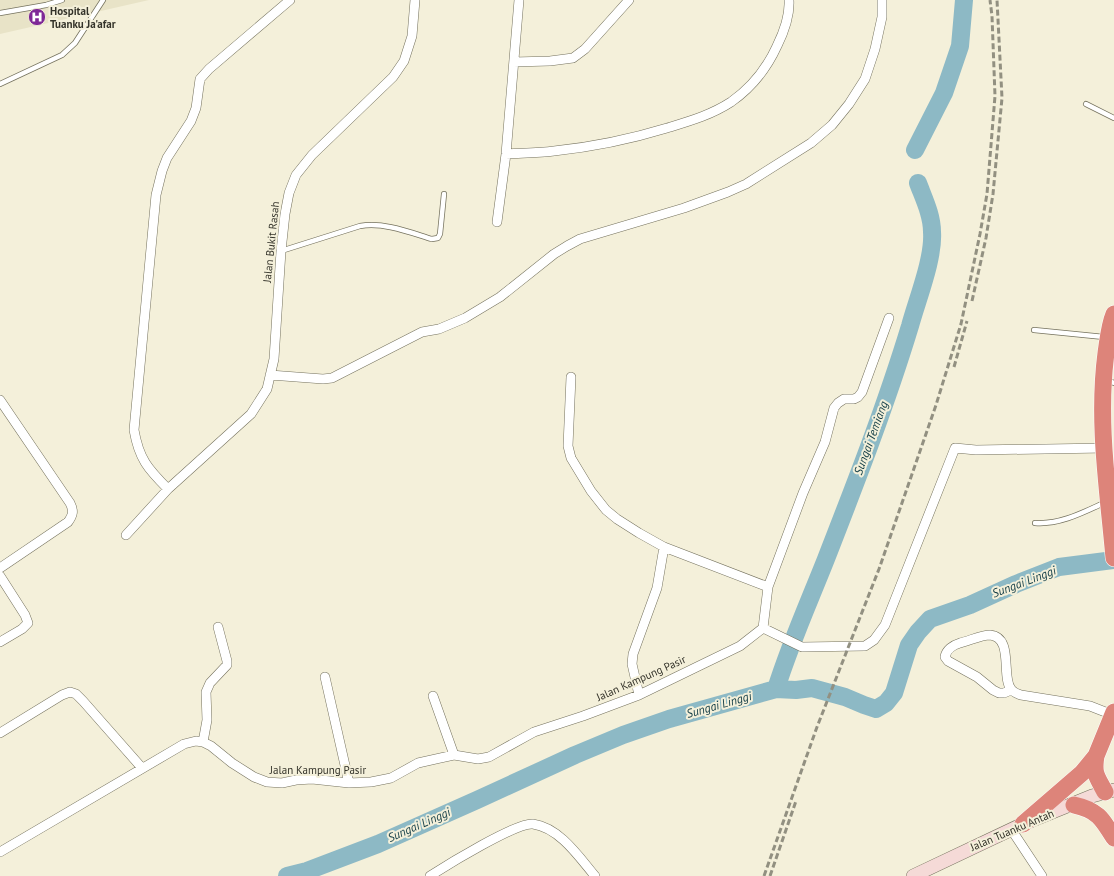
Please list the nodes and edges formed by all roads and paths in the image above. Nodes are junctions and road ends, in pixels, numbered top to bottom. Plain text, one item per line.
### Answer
1 (62, 0) edge
2 (103, 0) edge
3 (290, 0) edge
4 (415, 0) edge
5 (519, 0) edge
6 (629, 0) edge
7 (789, 0) edge
8 (882, 0) edge
9 (0, 13) edge
10 (514, 62) junction
11 (0, 84) edge
12 (1086, 104) dead end
13 (1114, 118) edge
14 (506, 154) junction
15 (444, 194) dead end
16 (497, 222) dead end
17 (281, 251) junction
18 (1114, 314) edge
19 (889, 318) dead end
20 (1034, 330) dead end
21 (1108, 338) junction
22 (270, 375) junction
23 (571, 377) dead end
24 (1108, 381) edge
25 (0, 400) edge
26 (1102, 418) junction
27 (1114, 431) edge
28 (1105, 448) junction
29 (168, 489) junction
30 (1110, 506) junction
31 (1035, 523) dead end
32 (126, 535) dead end
33 (664, 547) junction
34 (1114, 558) edge
35 (1, 565) edge
36 (0, 576) edge
37 (768, 587) junction
38 (218, 626) dead end
39 (763, 628) junction
40 (0, 642) edge
41 (325, 677) dead end
42 (1011, 690) junction
43 (639, 695) junction
44 (433, 696) dead end
45 (1114, 713) edge
46 (0, 733) edge
47 (203, 742) junction
48 (454, 756) junction
49 (1096, 756) junction
50 (142, 768) junction
51 (349, 783) junction
52 (1110, 791) edge
53 (1074, 805) junction
54 (1017, 826) junction
55 (1114, 838) edge
56 (0, 852) edge
57 (916, 875) edge
58 (430, 876) edge
59 (595, 876) edge
60 (1042, 876) edge

1 - 9 lane
2 - 11 lane
3 - 29 street
4 - 17 street, Jalan Bukit Rasah
5 - 10 street
6 - 10 street
7 - 14 street
8 - 22 street
10 - 14 street
12 - 13 lane
14 - 16 street
15 - 17 lane
17 - 22 street, Jalan Bukit Rasah
18 - 21 highway
19 - 37 street
20 - 21 lane
21 - 24 highway
22 - 29 street, Jalan Bukit Rasah
23 - 33 street
24 - 26 highway
25 - 35 street
26 - 27 highway
26 - 28 highway
28 - 30 highway
28 - 39 street
29 - 32 street, Jalan Bukit Rasah
30 - 31 lane
30 - 34 highway
33 - 37 street
33 - 43 street
36 - 40 street
37 - 39 street
38 - 47 street
39 - 43 street, Jalan Kampung Pasir
41 - 51 street
42 - 42 street
42 - 45 street
43 - 48 street, Jalan Kampung Pasir
44 - 48 street
45 - 49 highway
46 - 50 street
47 - 50 street
47 - 51 street, Jalan Kampung Pasir
48 - 51 street, Jalan Kampung Pasir
49 - 52 highway
49 - 54 highway
50 - 56 street
52 - 53 main road, Jalan Tuanku Antah
53 - 54 main road, Jalan Tuanku Antah
53 - 55 highway
54 - 57 main road, Jalan Tuanku Antah
54 - 60 street
58 - 59 street

